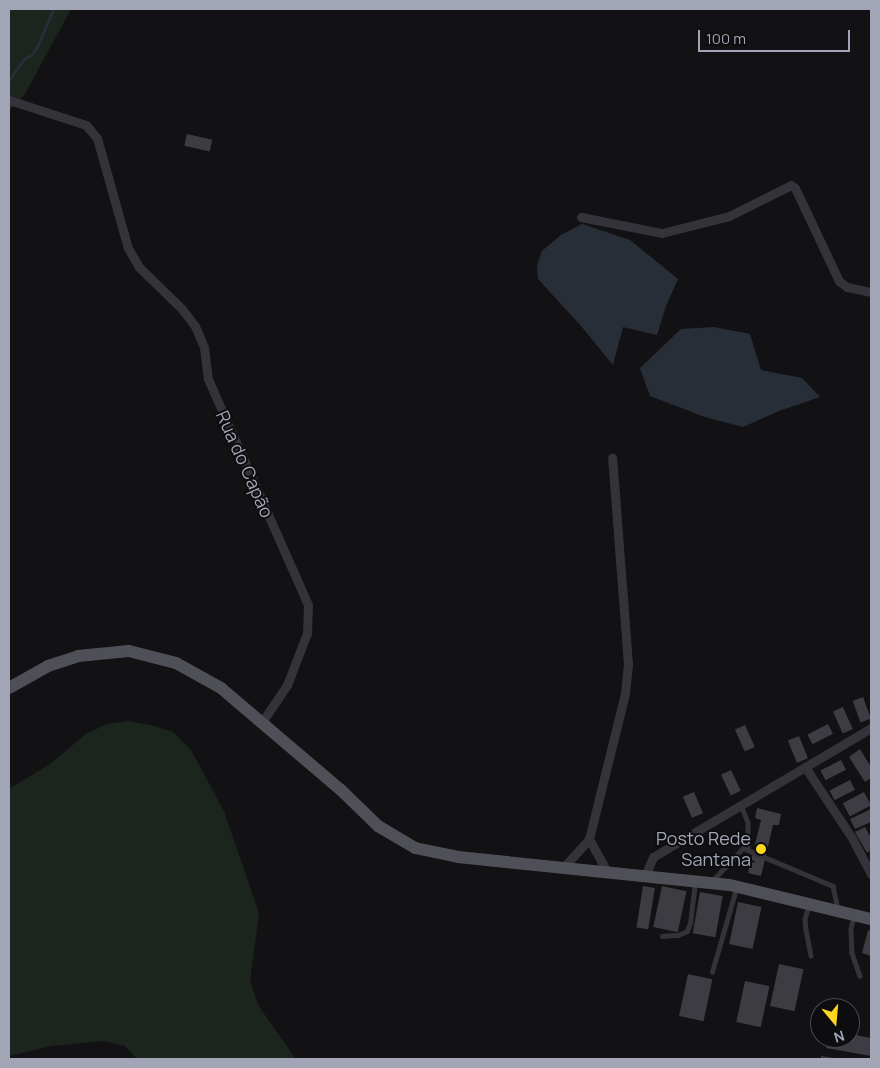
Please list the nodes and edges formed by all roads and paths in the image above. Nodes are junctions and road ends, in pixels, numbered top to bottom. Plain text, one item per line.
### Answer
1 (9, 100) edge
2 (581, 217) dead end
3 (871, 292) edge
4 (612, 458) dead end
5 (9, 688) edge
6 (262, 722) junction
7 (871, 728) edge
8 (805, 767) junction
9 (741, 805) junction
10 (589, 839) junction
11 (748, 850) junction
12 (871, 854) edge
13 (862, 858) junction
14 (563, 868) junction
15 (607, 872) junction
16 (871, 874) edge
17 (645, 876) junction
18 (696, 881) junction
19 (710, 883) junction
20 (737, 886) junction
21 (809, 904) junction
22 (838, 911) junction
23 (854, 915) junction
24 (871, 919) edge
25 (662, 936) dead end
26 (812, 956) dead end
27 (712, 972) dead end
28 (860, 976) dead end

1 - 6 street, Rua do Capão
2 - 3 street
4 - 10 street
5 - 6 main road
6 - 14 main road
7 - 8 street
8 - 9 street
8 - 13 street
9 - 11 lane
9 - 17 street
10 - 14 street
10 - 15 street
11 - 19 lane
11 - 22 lane
12 - 13 street
13 - 16 street
14 - 15 main road
15 - 17 main road
17 - 18 main road
18 - 19 main road
18 - 25 lane
19 - 20 main road
20 - 21 main road
20 - 27 lane
21 - 22 main road
21 - 26 lane
22 - 23 main road
23 - 24 main road
23 - 28 lane

